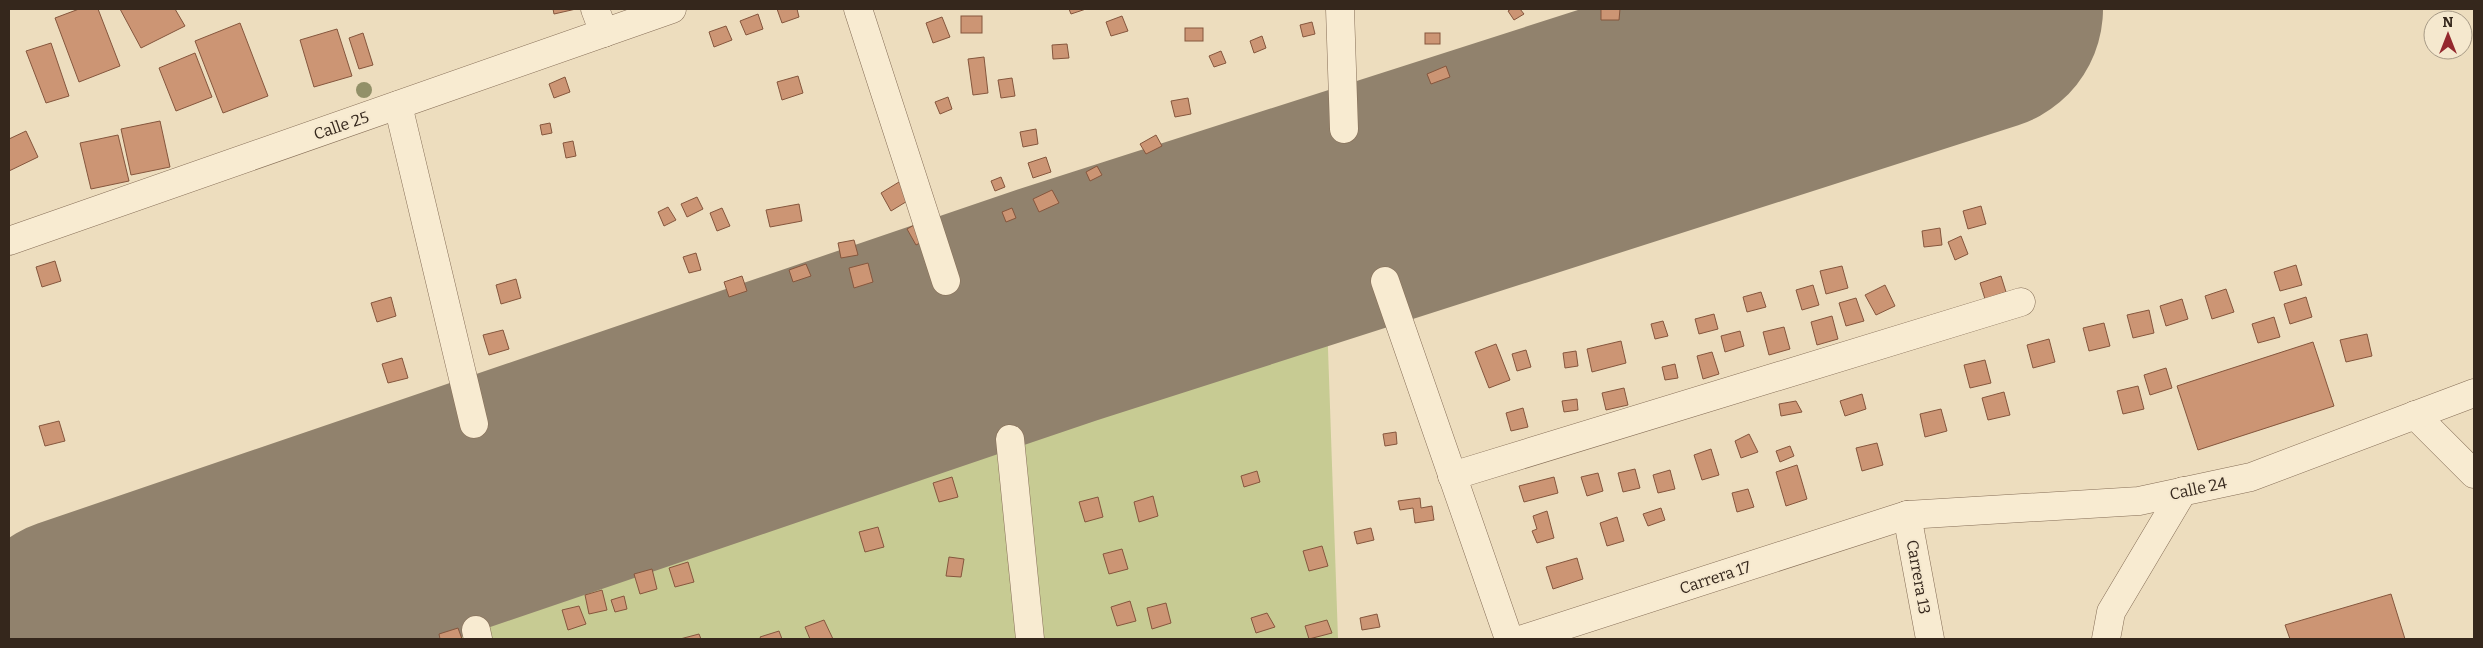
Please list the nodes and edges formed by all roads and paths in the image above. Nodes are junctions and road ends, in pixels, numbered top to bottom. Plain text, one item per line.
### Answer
1 (672, 9) edge
2 (858, 9) edge
3 (1340, 9) edge
4 (599, 21) edge
5 (398, 105) junction
6 (1344, 129) dead end
7 (9, 241) edge
8 (946, 281) dead end
9 (1385, 281) dead end
10 (2020, 302) dead end
11 (2474, 393) edge
12 (2415, 415) junction
13 (474, 424) dead end
14 (1010, 439) dead end
15 (2474, 474) edge
16 (1452, 476) junction
17 (2183, 491) junction
18 (1907, 515) junction
19 (1030, 639) edge
20 (1508, 639) edge
21 (1524, 639) edge
22 (1930, 639) edge
23 (2106, 639) edge

1 - 4 street, Calle 25
2 - 8 street
3 - 6 street
4 - 5 street, Calle 25
5 - 7 street, Calle 25
5 - 13 street
9 - 16 street
10 - 16 street
11 - 12 street, Calle 24
12 - 15 street
12 - 17 street, Calle 24
14 - 19 street
16 - 20 street
17 - 18 street, Calle 24
17 - 23 street
18 - 21 street, Carrera 17
18 - 22 street, Carrera 13

